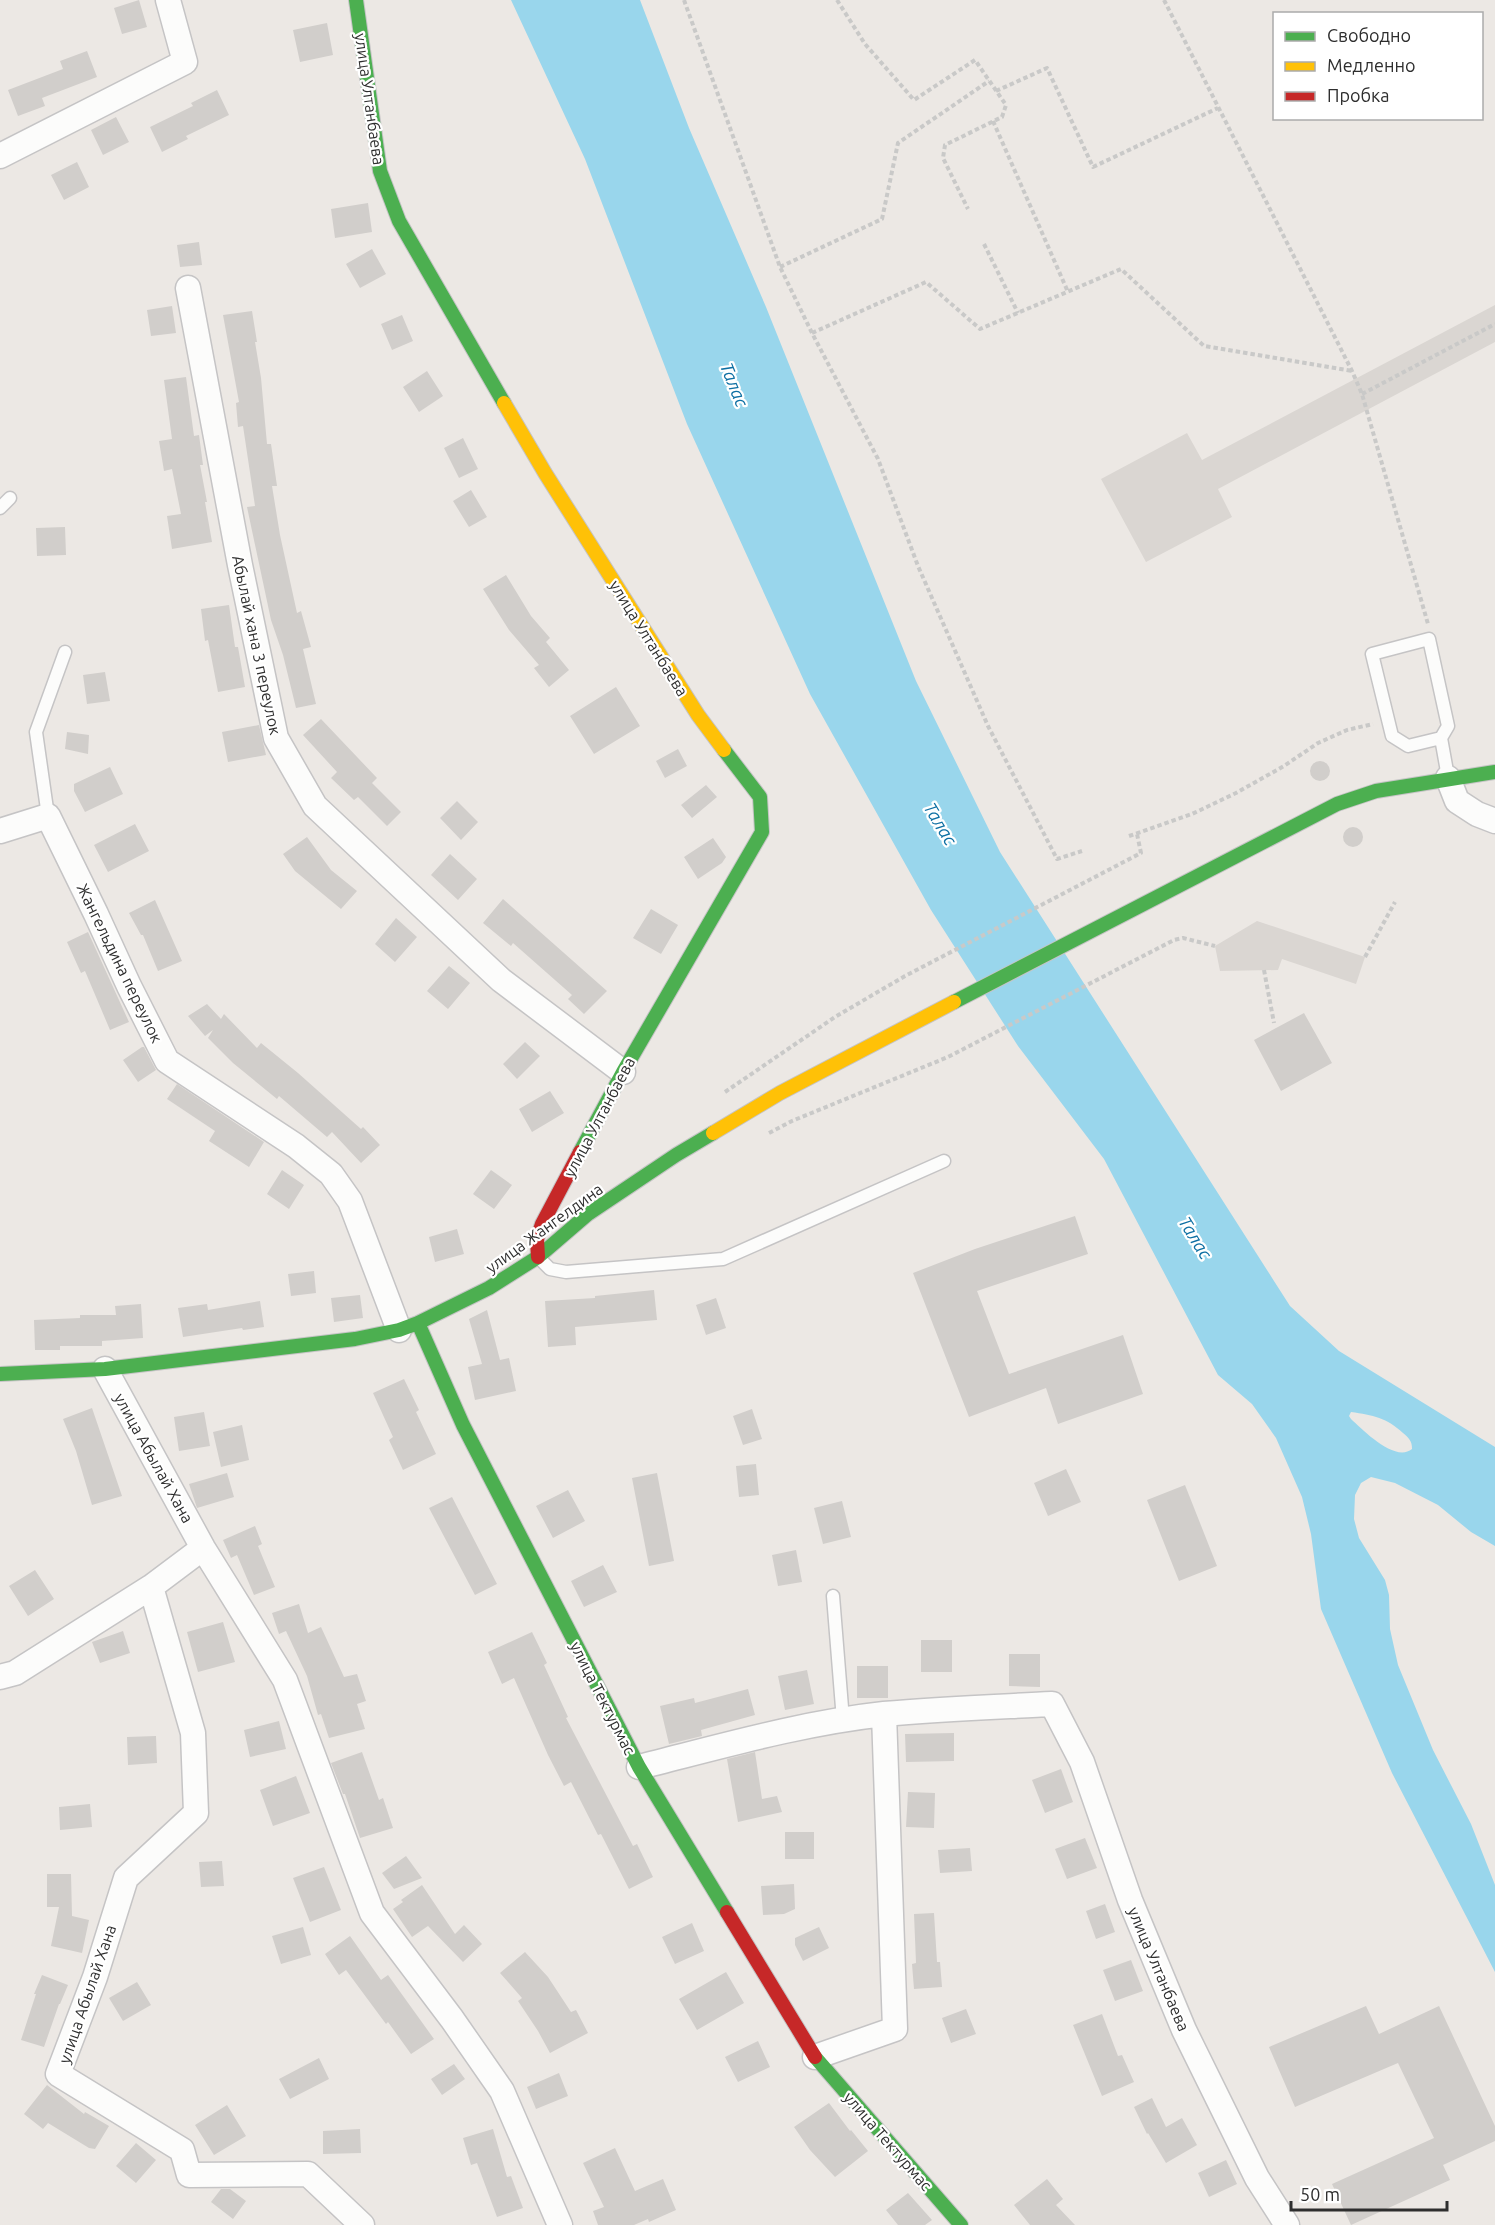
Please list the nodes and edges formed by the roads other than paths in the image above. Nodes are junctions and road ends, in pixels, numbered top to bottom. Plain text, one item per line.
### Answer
1 (168, 0) edge
2 (356, 0) edge
3 (0, 156) edge
4 (188, 288) dead end
5 (10, 498) dead end
6 (0, 508) edge
7 (65, 652) dead end
8 (1441, 738) junction
9 (1495, 772) edge
10 (1449, 778) junction
11 (48, 816) junction
12 (1495, 821) edge
13 (0, 831) edge
14 (623, 1072) junction
15 (944, 1161) dead end
16 (538, 1257) junction
17 (408, 1327) junction
18 (105, 1369) junction
19 (0, 1374) edge
20 (203, 1548) junction
21 (151, 1587) junction
22 (833, 1596) dead end
23 (0, 1677) edge
24 (884, 1714) junction
25 (843, 1720) junction
26 (639, 1767) junction
27 (815, 2057) junction
28 (362, 2225) edge
29 (560, 2225) edge
30 (961, 2225) edge
31 (1287, 2225) edge

1 - 3 street
2 - 14 street, улица Ултанбаева
4 - 14 street, Абылай хана 3 переулок
5 - 6 lane
7 - 11 lane, Жангельдина переулок
8 - 8 lane
8 - 10 lane
9 - 10 street, улица Жангелдина
10 - 12 street
10 - 16 street, улица Жангелдина
11 - 13 street
11 - 17 street, Жангельдина переулок
14 - 16 street, улица Ултанбаева
15 - 16 lane
16 - 17 street, улица Жангелдина
17 - 18 street, улица Жангелдина
17 - 26 street, улица Тектурмас
18 - 19 street, улица Жангелдина
18 - 20 street, улица Абылай Хана
20 - 21 street
20 - 29 street, улица Абылай Хана
21 - 23 street
21 - 28 street, улица Абылай Хана
22 - 25 lane
24 - 25 street
24 - 27 street
24 - 31 street, улица Ултанбаева
25 - 26 street
26 - 27 street, улица Тектурмас
27 - 30 street, улица Тектурмас

